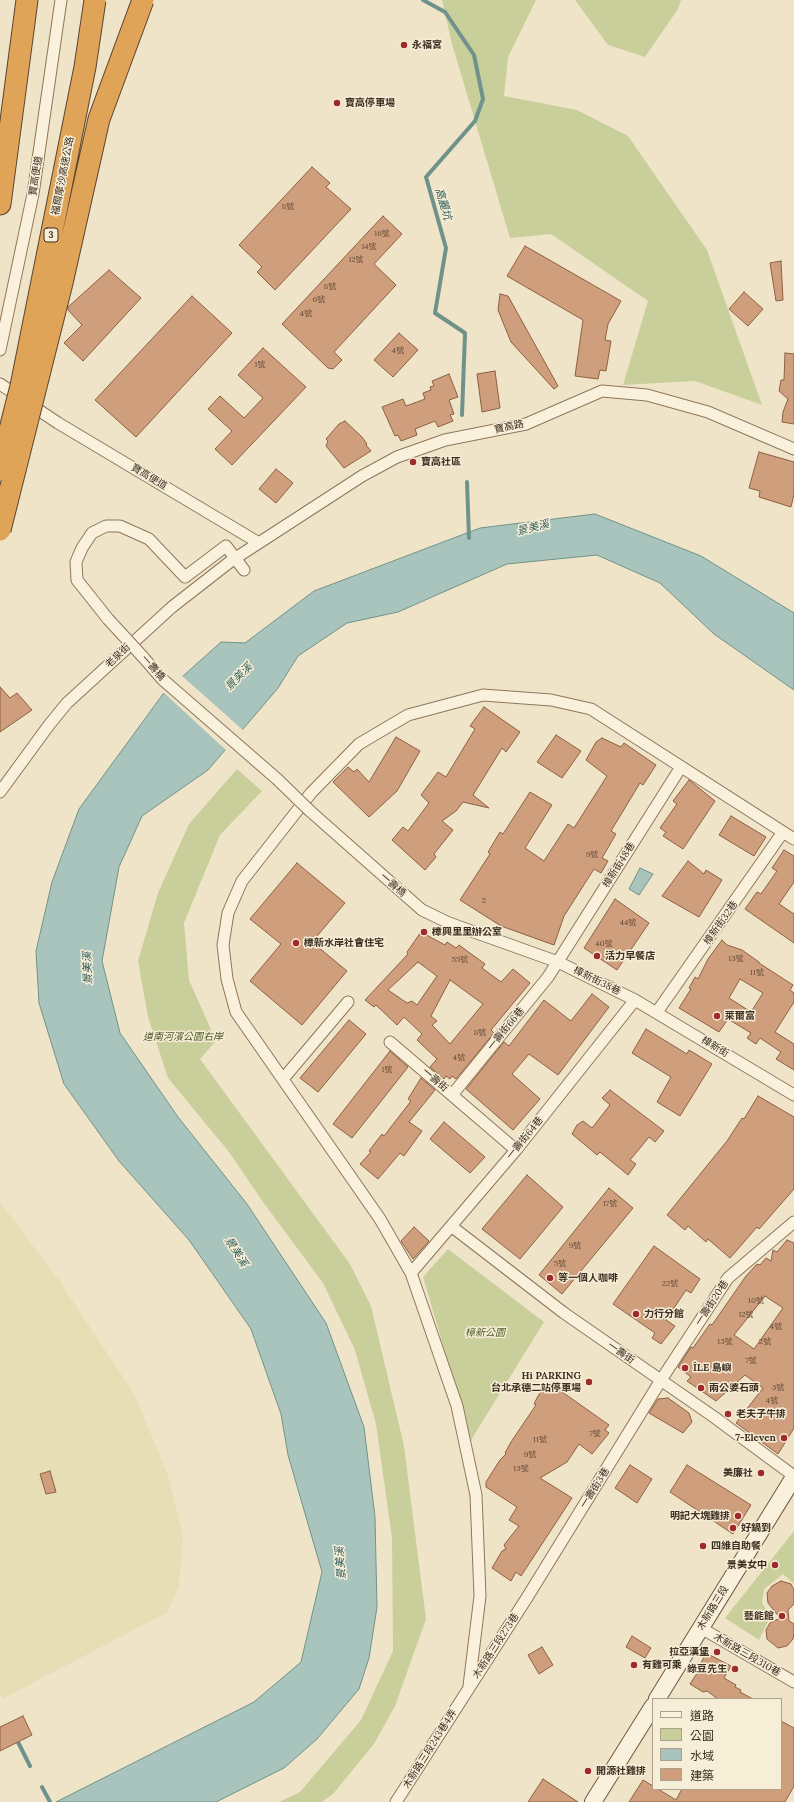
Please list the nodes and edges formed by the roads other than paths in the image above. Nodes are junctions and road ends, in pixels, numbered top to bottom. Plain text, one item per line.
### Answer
1 (27, 0) edge
2 (61, 0) edge
3 (95, 0) edge
4 (144, 0) edge
5 (0, 204) edge
6 (0, 350) edge
7 (0, 384) edge
8 (794, 449) edge
9 (0, 469) edge
10 (0, 530) edge
11 (259, 543) junction
12 (235, 558) junction
13 (244, 570) dead end
14 (681, 767) junction
15 (0, 792) edge
16 (782, 832) junction
17 (794, 839) edge
18 (558, 962) junction
19 (636, 1000) junction
20 (348, 1002) dead end
21 (657, 1012) junction
22 (390, 1042) dead end
23 (282, 1079) junction
24 (452, 1095) junction
25 (794, 1095) edge
26 (516, 1150) junction
27 (794, 1222) edge
28 (451, 1226) junction
29 (411, 1273) junction
30 (661, 1380) junction
31 (794, 1477) edge
32 (528, 1596) joint
33 (701, 1628) junction
34 (794, 1682) edge
35 (466, 1691) junction
36 (658, 1698) edge
37 (652, 1708) edge
38 (396, 1802) edge
39 (593, 1802) edge

1 - 5 highway
2 - 6 street, 寶高便道
3 - 9 highway, 福爾摩沙高速公路 / 3, bridge
4 - 10 highway, bridge
7 - 11 street, 寶高便道
8 - 11 street, 寶高路
11 - 12 street, 老泉街
12 - 13 street, 一壽橋
12 - 15 street, 老泉街
12 - 18 street, 一壽橋, bridge
14 - 16 street
14 - 18 street, 樟新街48巷
14 - 23 street
16 - 17 street
16 - 21 street, 樟新街32巷
18 - 19 street, 樟新街38巷
18 - 24 street, 一壽街66巷
19 - 21 street, 樟新街
19 - 26 street, 一壽街64巷
20 - 23 street
21 - 25 street, 樟新街
22 - 24 street, 一壽街
23 - 29 street
24 - 26 street, 一壽街
26 - 28 street, 一壽街64巷
27 - 30 street, 一壽街20巷
28 - 29 street, 一壽街64巷
28 - 30 street, 一壽街
29 - 35 street
30 - 31 street, 一壽街
30 - 32 street, 一壽街3巷
31 - 33 main road, 木新路三段
32 - 35 street, 木新路三段273巷
33 - 34 street, 木新路三段310巷
33 - 36 main road, 木新路三段
35 - 38 street, 木新路三段243巷4弄
37 - 39 main road

